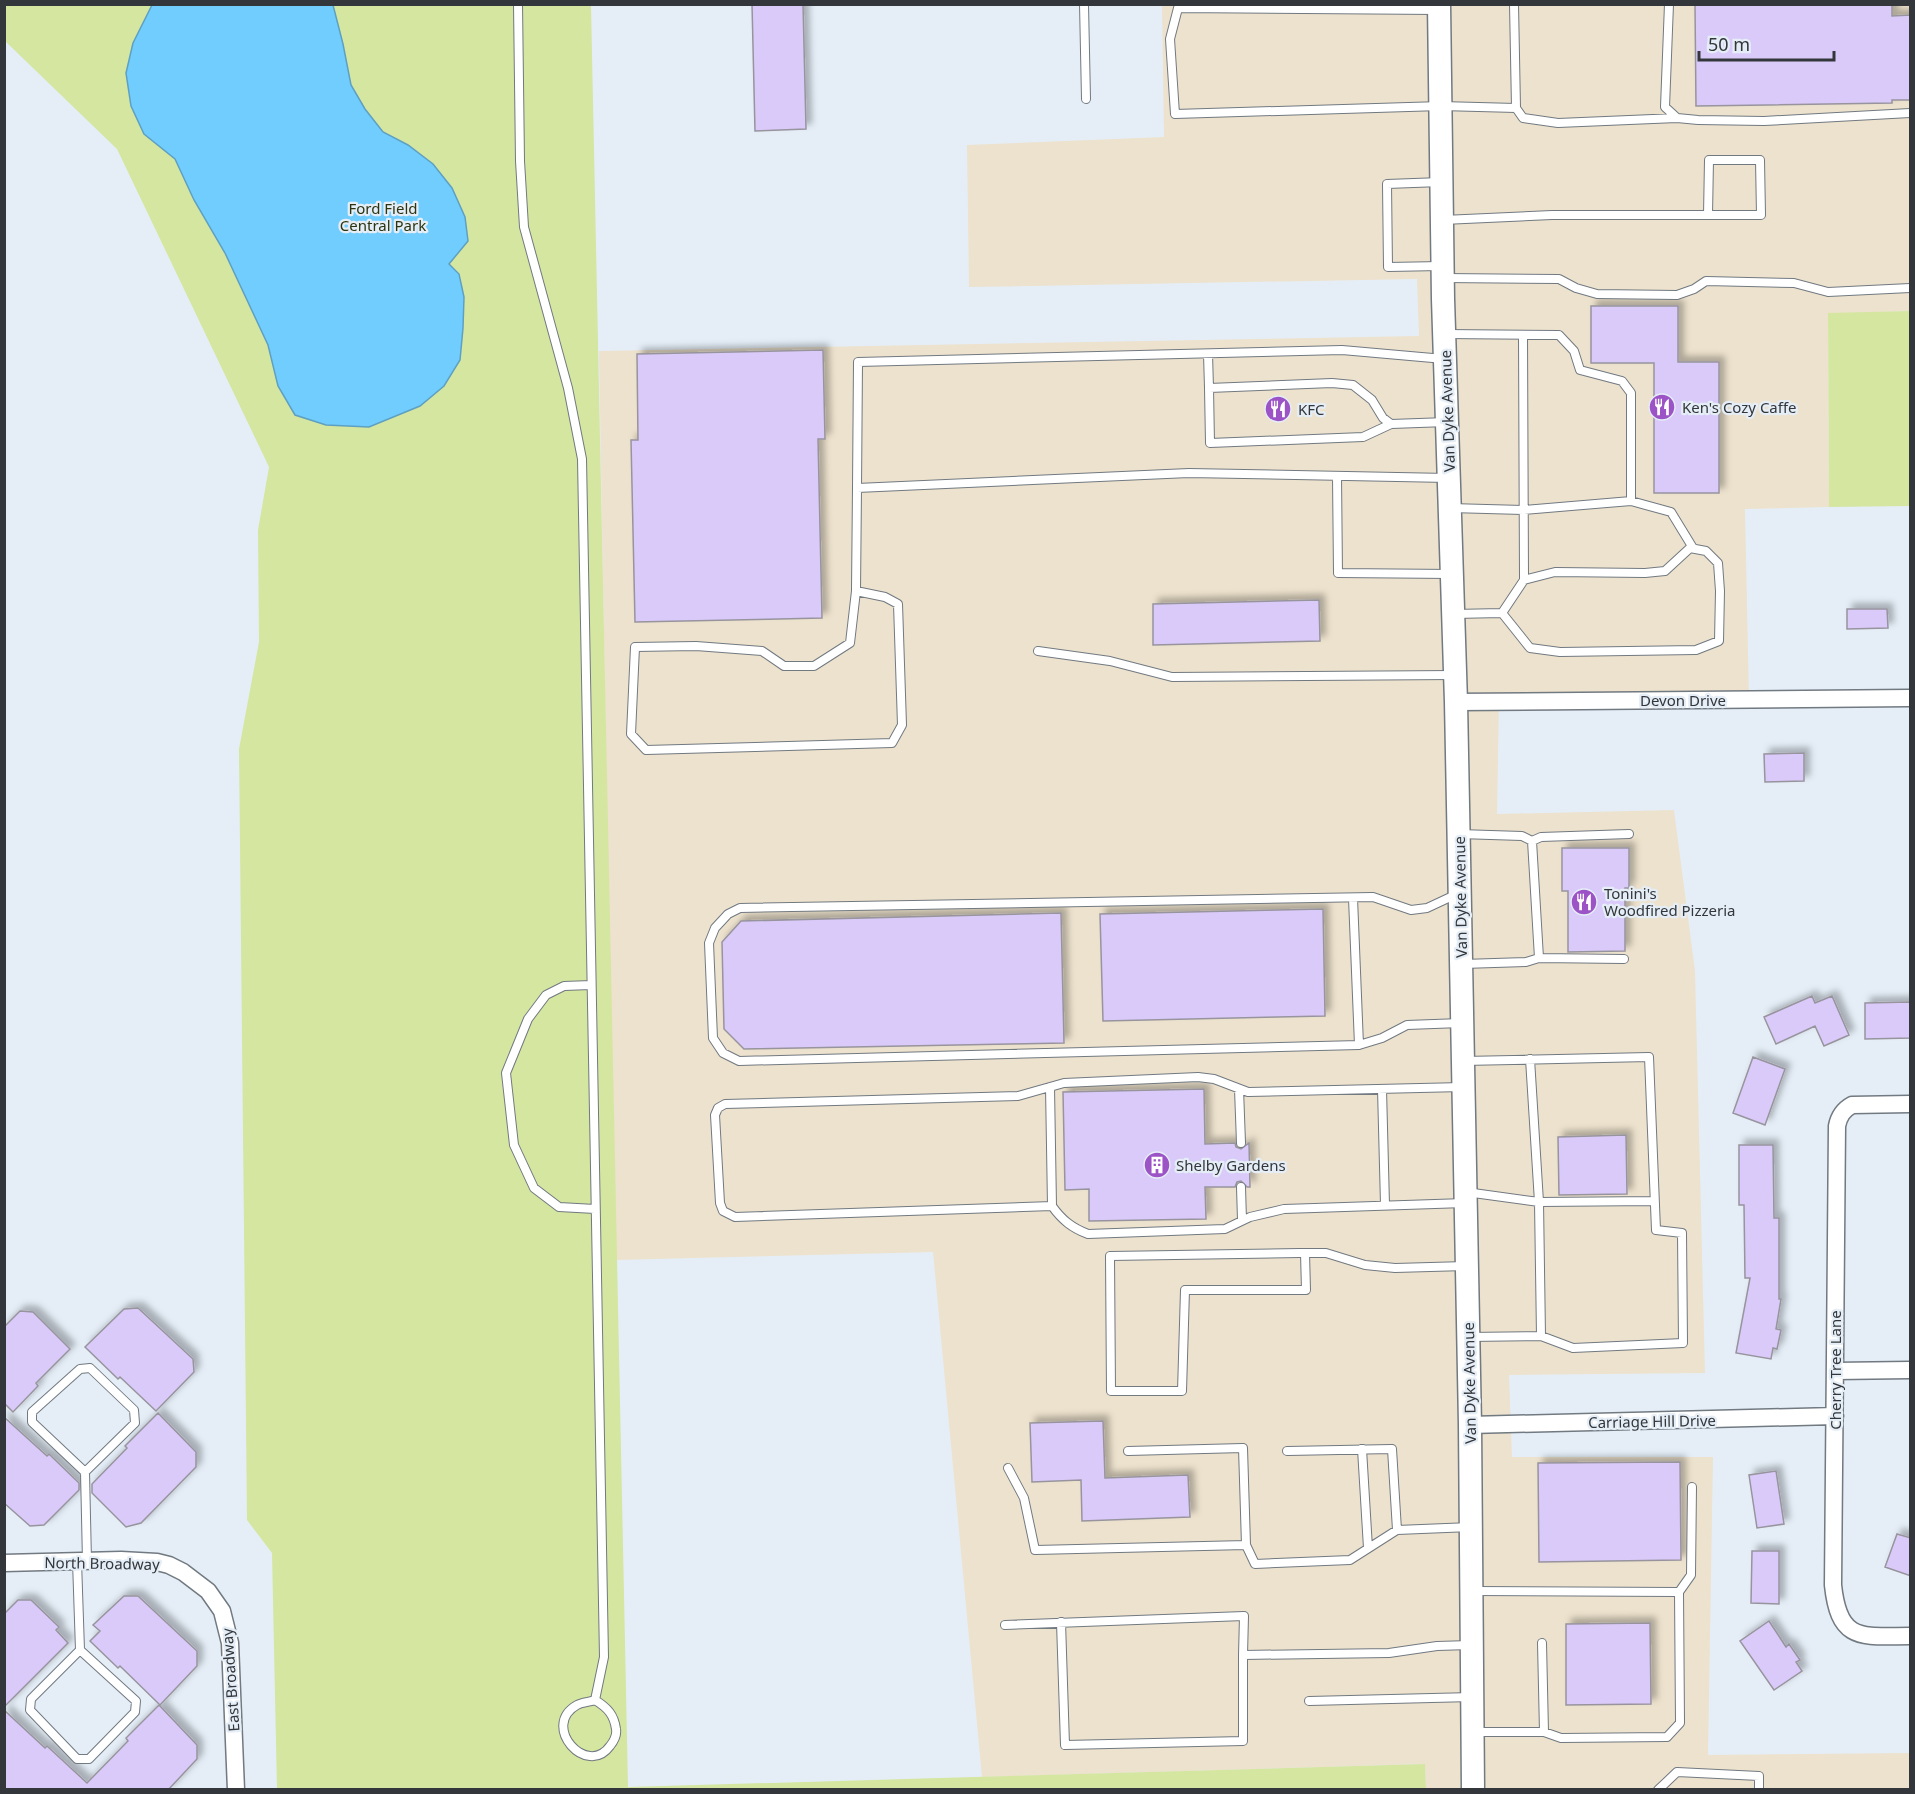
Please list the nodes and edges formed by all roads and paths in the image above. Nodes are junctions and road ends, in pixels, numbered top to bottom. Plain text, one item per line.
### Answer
1 (518, 4) edge
2 (1084, 4) edge
3 (1514, 4) edge
4 (1669, 4) edge
5 (1439, 7) edge
6 (1086, 99) dead end
7 (1441, 106) junction
8 (1516, 108) junction
9 (1911, 113) edge
10 (1677, 118) junction
11 (1442, 182) junction
12 (1708, 215) junction
13 (1442, 220) junction
14 (1443, 272) junction
15 (1911, 288) edge
16 (1444, 334) junction
17 (1523, 335) junction
18 (1208, 354) junction
19 (1445, 359) junction
20 (1209, 388) junction
21 (1447, 422) junction
22 (1391, 424) junction
23 (1337, 476) junction
24 (1449, 478) junction
25 (857, 488) junction
26 (1631, 501) junction
27 (1450, 508) junction
28 (1523, 510) junction
29 (1694, 548) junction
30 (1452, 574) junction
31 (1524, 580) junction
32 (856, 591) junction
33 (1502, 613) junction
34 (1454, 614) junction
35 (1038, 651) dead end
36 (1455, 675) junction
37 (1911, 698) edge
38 (1456, 702) junction
39 (1459, 834) junction
40 (1629, 834) dead end
41 (1532, 841) junction
42 (1460, 893) junction
43 (1353, 898) junction
44 (1539, 958) junction
45 (1624, 959) dead end
46 (1461, 964) junction
47 (591, 985) junction
48 (1462, 1023) junction
49 (1359, 1046) junction
50 (1530, 1059) junction
51 (1463, 1061) junction
52 (1050, 1087) junction
53 (1463, 1087) junction
54 (1239, 1089) junction
55 (1382, 1089) junction
56 (1911, 1104) edge
57 (1240, 1143) dead end
58 (1241, 1186) dead end
59 (1465, 1198) junction
60 (1654, 1201) junction
61 (1539, 1202) junction
62 (1385, 1205) junction
63 (1052, 1206) junction
64 (595, 1209) junction
65 (1242, 1220) junction
66 (1305, 1253) junction
67 (1467, 1266) junction
68 (1541, 1336) junction
69 (1468, 1337) junction
70 (1911, 1370) edge
71 (1835, 1371) junction
72 (1835, 1416) junction
73 (1470, 1425) junction
74 (1362, 1449) junction
75 (1128, 1451) dead end
76 (1287, 1451) dead end
77 (1008, 1468) dead end
78 (85, 1472) junction
79 (1692, 1487) dead end
80 (1471, 1527) junction
81 (1397, 1530) junction
82 (1246, 1545) junction
83 (1368, 1548) junction
84 (82, 1561) junction
85 (4, 1563) edge
86 (196, 1580) joint
87 (1472, 1592) junction
88 (1679, 1592) junction
89 (1061, 1623) junction
90 (1005, 1625) dead end
91 (1911, 1636) edge
92 (1542, 1643) dead end
93 (1473, 1645) junction
94 (80, 1650) junction
95 (1243, 1655) junction
96 (1473, 1697) junction
97 (596, 1700) junction
98 (1309, 1701) dead end
99 (1473, 1732) junction
100 (1544, 1732) junction
101 (236, 1790) edge
102 (1473, 1790) edge
103 (1658, 1790) edge
104 (1759, 1790) edge

1 - 47 lane
2 - 6 lane
3 - 8 lane
4 - 10 lane
5 - 7 main road, Van Dyke Avenue
5 - 7 lane
7 - 8 lane
7 - 11 main road, Van Dyke Avenue
8 - 10 lane
9 - 10 lane
11 - 13 main road, Van Dyke Avenue
11 - 14 lane
12 - 12 lane
12 - 13 lane
13 - 14 main road, Van Dyke Avenue
14 - 15 lane
14 - 16 main road, Van Dyke Avenue
16 - 17 lane
16 - 19 main road, Van Dyke Avenue
17 - 26 lane
17 - 28 lane
18 - 19 lane
18 - 20 lane
18 - 25 lane
19 - 21 main road, Van Dyke Avenue
20 - 22 lane
20 - 22 lane
21 - 22 lane
21 - 24 main road, Van Dyke Avenue
23 - 24 lane
23 - 25 lane
23 - 30 lane
24 - 27 main road, Van Dyke Avenue
25 - 32 lane
26 - 28 lane
26 - 29 lane
27 - 28 lane
27 - 30 main road, Van Dyke Avenue
28 - 31 lane
29 - 31 lane
29 - 33 lane
30 - 34 main road, Van Dyke Avenue
31 - 33 lane
32 - 32 lane
33 - 34 lane
34 - 36 main road, Van Dyke Avenue
35 - 36 lane
36 - 38 main road, Van Dyke Avenue
37 - 38 street, Devon Drive
38 - 39 main road, Van Dyke Avenue
39 - 41 lane
39 - 42 main road, Van Dyke Avenue
40 - 41 lane
41 - 44 lane
42 - 43 lane
42 - 46 main road, Van Dyke Avenue
43 - 49 lane
43 - 49 lane
44 - 45 lane
44 - 46 lane
46 - 48 main road, Van Dyke Avenue
47 - 64 lane
47 - 64 lane
48 - 49 lane
48 - 51 main road, Van Dyke Avenue
50 - 51 lane
50 - 60 lane
50 - 61 lane
51 - 53 main road, Van Dyke Avenue
52 - 54 lane
52 - 63 lane
52 - 63 lane
53 - 55 lane
53 - 59 main road, Van Dyke Avenue
54 - 55 lane
54 - 57 lane
55 - 62 lane
56 - 71 street, Cherry Tree Lane
58 - 65 lane
59 - 61 lane
59 - 62 lane
59 - 67 main road, Van Dyke Avenue
60 - 61 lane
60 - 68 lane
61 - 68 lane
62 - 65 lane
63 - 65 lane
64 - 97 lane
66 - 66 lane
66 - 67 lane
67 - 69 main road, Van Dyke Avenue
68 - 69 lane
69 - 73 main road, Van Dyke Avenue
70 - 71 street
71 - 72 street, Cherry Tree Lane
72 - 73 street, Carriage Hill Drive
72 - 91 street, Cherry Tree Lane
73 - 80 main road, Van Dyke Avenue
74 - 76 lane
74 - 81 lane
74 - 83 lane
75 - 82 lane
77 - 82 lane
78 - 78 lane
78 - 84 lane
79 - 88 lane
80 - 81 lane
80 - 87 main road, Van Dyke Avenue
81 - 83 lane
82 - 83 lane
84 - 85 street, North Broadway
84 - 86 street, North Broadway
84 - 94 lane
86 - 101 street, East Broadway
87 - 88 lane
87 - 93 main road, Van Dyke Avenue
88 - 100 lane
89 - 90 lane
89 - 95 lane
89 - 95 lane
92 - 100 lane
93 - 95 lane
93 - 96 main road, Van Dyke Avenue
94 - 94 lane
96 - 98 lane
96 - 99 main road, Van Dyke Avenue
97 - 97 lane
99 - 100 lane
99 - 102 main road, Van Dyke Avenue
103 - 104 lane

